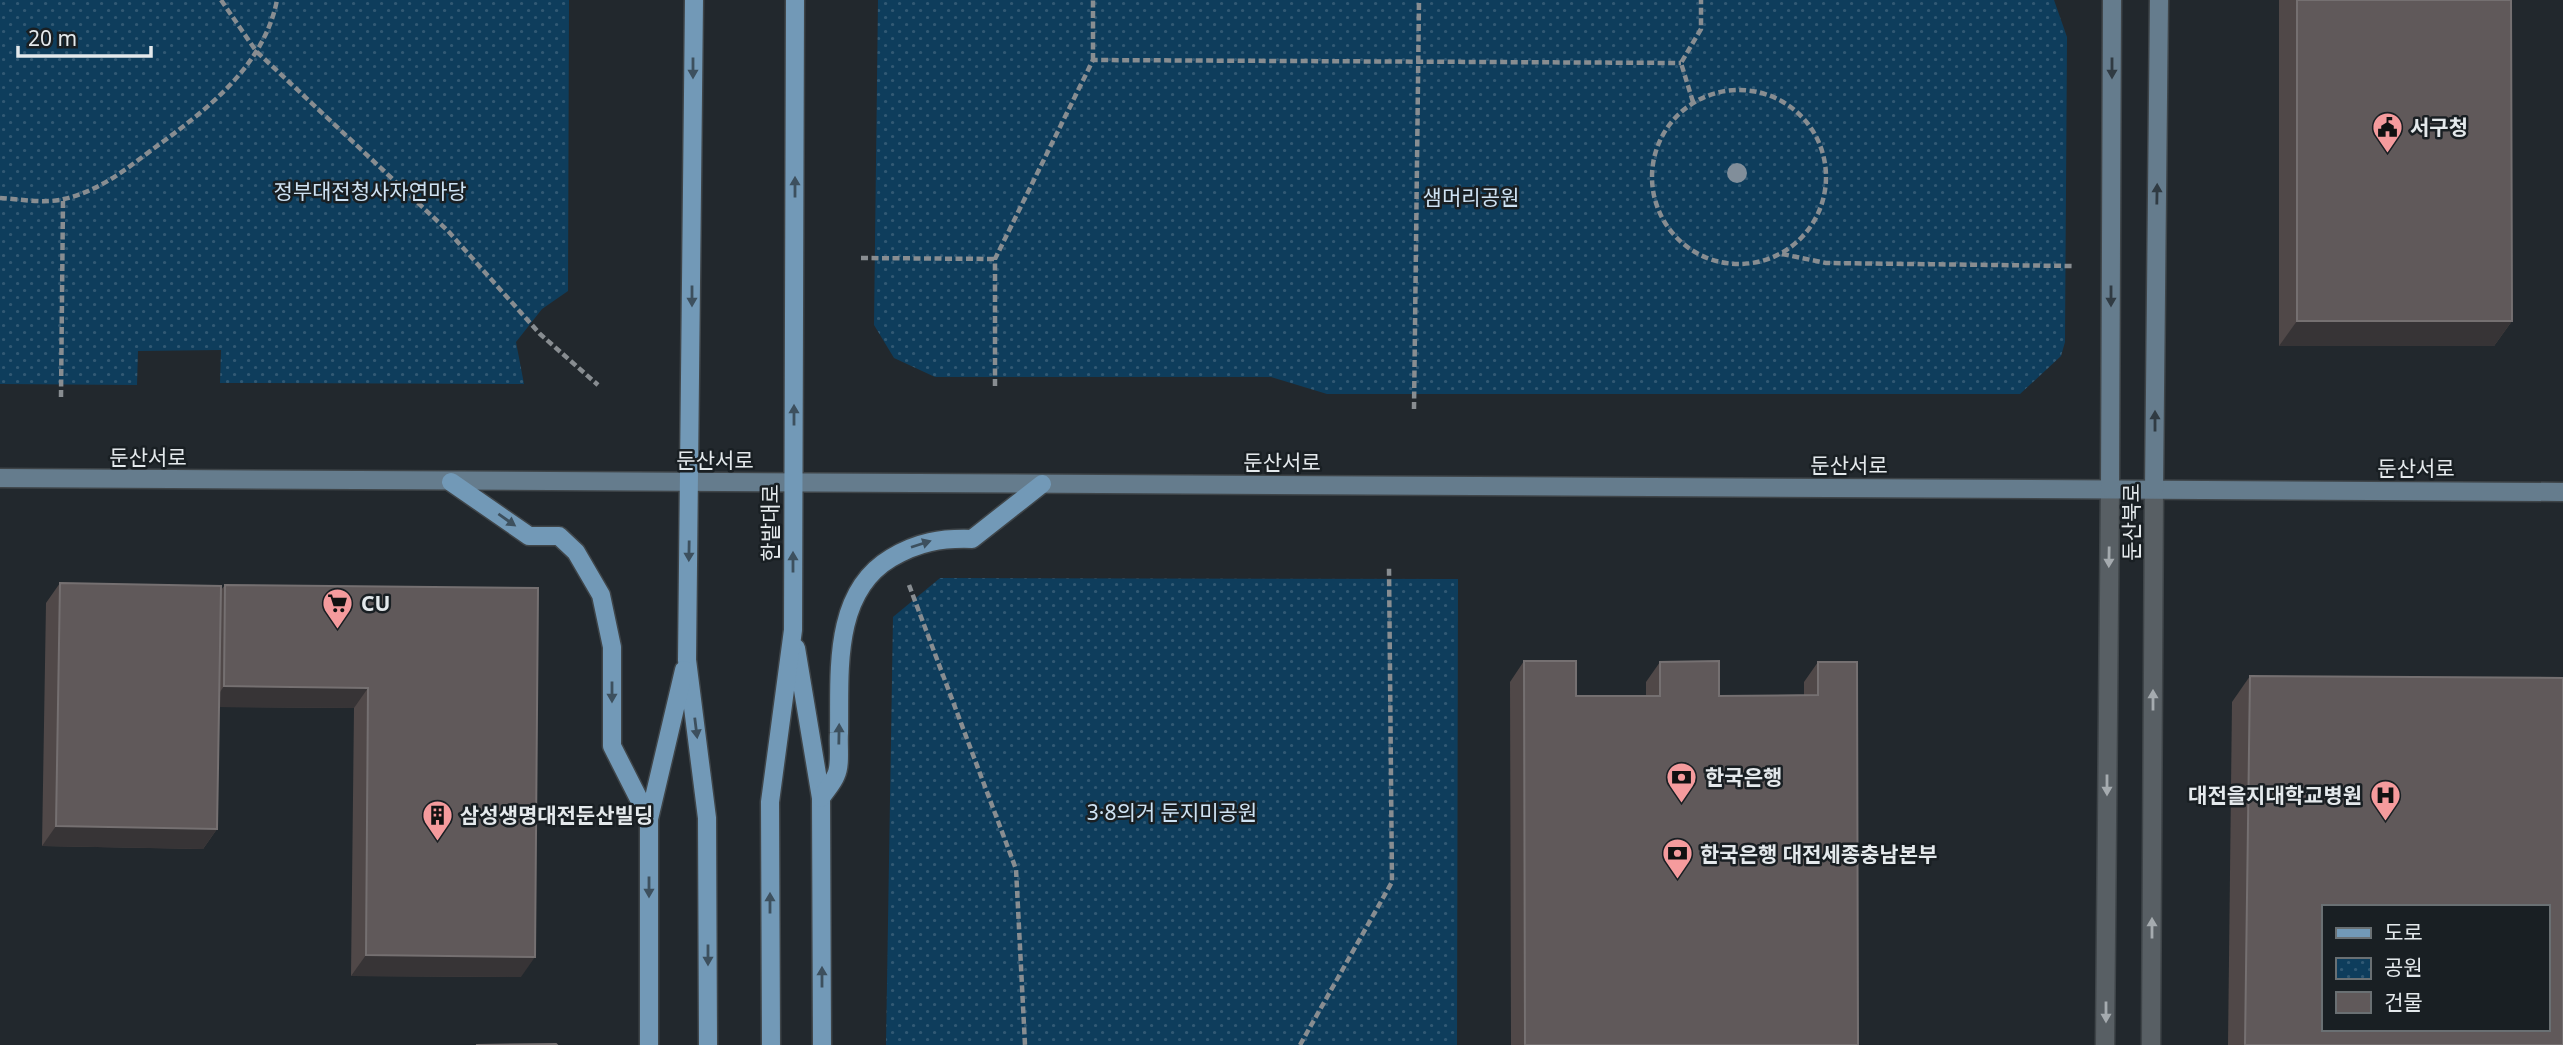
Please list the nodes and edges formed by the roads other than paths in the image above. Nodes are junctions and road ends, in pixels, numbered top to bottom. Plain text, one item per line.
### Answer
1 (694, 0) edge
2 (795, 0) edge
3 (2112, 0) edge
4 (2159, 0) edge
5 (0, 478) edge
6 (451, 482) junction
7 (690, 482) junction
8 (793, 483) junction
9 (1042, 484) junction
10 (2110, 489) junction
11 (2154, 489) junction
12 (2563, 492) edge
13 (793, 631) junction
14 (687, 660) junction
15 (821, 798) junction
16 (649, 819) junction
17 (649, 1045) edge
18 (709, 1045) edge
19 (771, 1045) edge
20 (822, 1045) edge
21 (2105, 1045) edge
22 (2151, 1045) edge

1 -> 7 main road
8 -> 2 main road, 한밭대로
3 -> 10 main road, 둔산북로
11 -> 4 main road, 둔산북로
5 - 6 main road, 둔산서로
6 - 7 main road, 둔산서로
6 -> 16 main road
7 - 8 main road, 둔산서로
7 -> 14 main road
8 - 9 main road, 둔산서로
13 -> 8 main road, 한밭대로
9 - 10 main road, 둔산서로
15 -> 9 main road
10 - 11 main road, 둔산서로
10 -> 21 street, 둔산북로
11 - 12 main road, 둔산서로
22 -> 11 street, 둔산북로
13 - 15 main road
19 -> 13 main road, 한밭대로
14 - 16 main road
14 -> 18 main road
20 -> 15 main road
16 -> 17 main road

